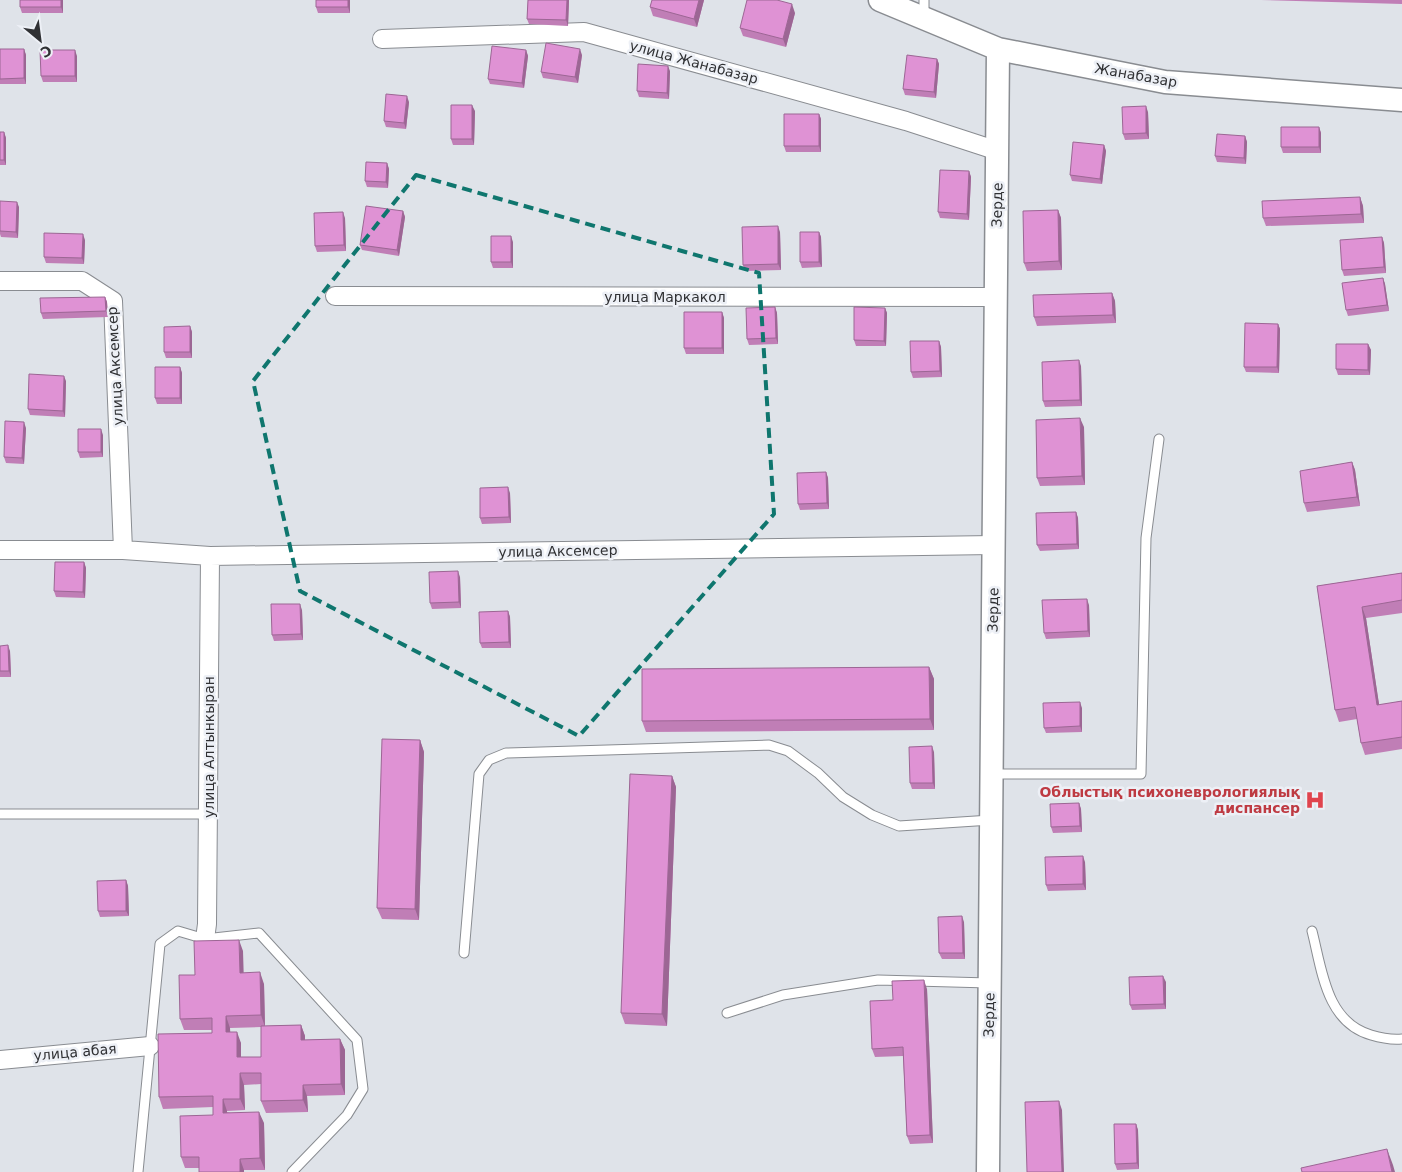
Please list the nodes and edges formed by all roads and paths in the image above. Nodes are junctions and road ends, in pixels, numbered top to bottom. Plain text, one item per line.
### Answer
1 (880, 0) edge
2 (924, 9) edge
3 (382, 39) dead end
4 (998, 49) junction
5 (1402, 100) edge
6 (998, 151) junction
7 (0, 281) edge
8 (334, 296) dead end
9 (996, 297) junction
10 (1159, 439) dead end
11 (994, 545) junction
12 (0, 550) edge
13 (123, 550) junction
14 (210, 556) junction
15 (992, 774) junction
16 (0, 814) edge
17 (208, 814) junction
18 (991, 820) junction
19 (1312, 931) dead end
20 (205, 939) junction
21 (464, 953) dead end
22 (989, 983) junction
23 (728, 1013) dead end
24 (1402, 1039) edge
25 (150, 1046) junction
26 (0, 1060) edge
27 (138, 1172) edge
28 (292, 1172) edge
29 (988, 1172) edge

1 - 2 street, Жанабазар
2 - 4 street, Жанабазар
3 - 6 street, улица Жанабазар
4 - 5 street, Жанабазар
4 - 6 street, Зерде
6 - 9 street, Зерде
7 - 13 street, улица Аксемсер
8 - 9 street, улица Маркакол
9 - 11 street, Зерде
10 - 15 lane
11 - 14 street, улица Аксемсер
11 - 15 street, Зерде
12 - 13 street, улица Аксемсер
13 - 14 street, улица Аксемсер
14 - 17 street, улица Алтынкыран
15 - 18 street, Зерде
16 - 17 lane
17 - 20 street, улица Алтынкыран
18 - 21 lane
18 - 22 street, Зерде
19 - 24 lane
20 - 25 lane
20 - 28 lane
22 - 23 lane
22 - 29 street, Зерде
25 - 26 street, улица абая
25 - 27 lane

